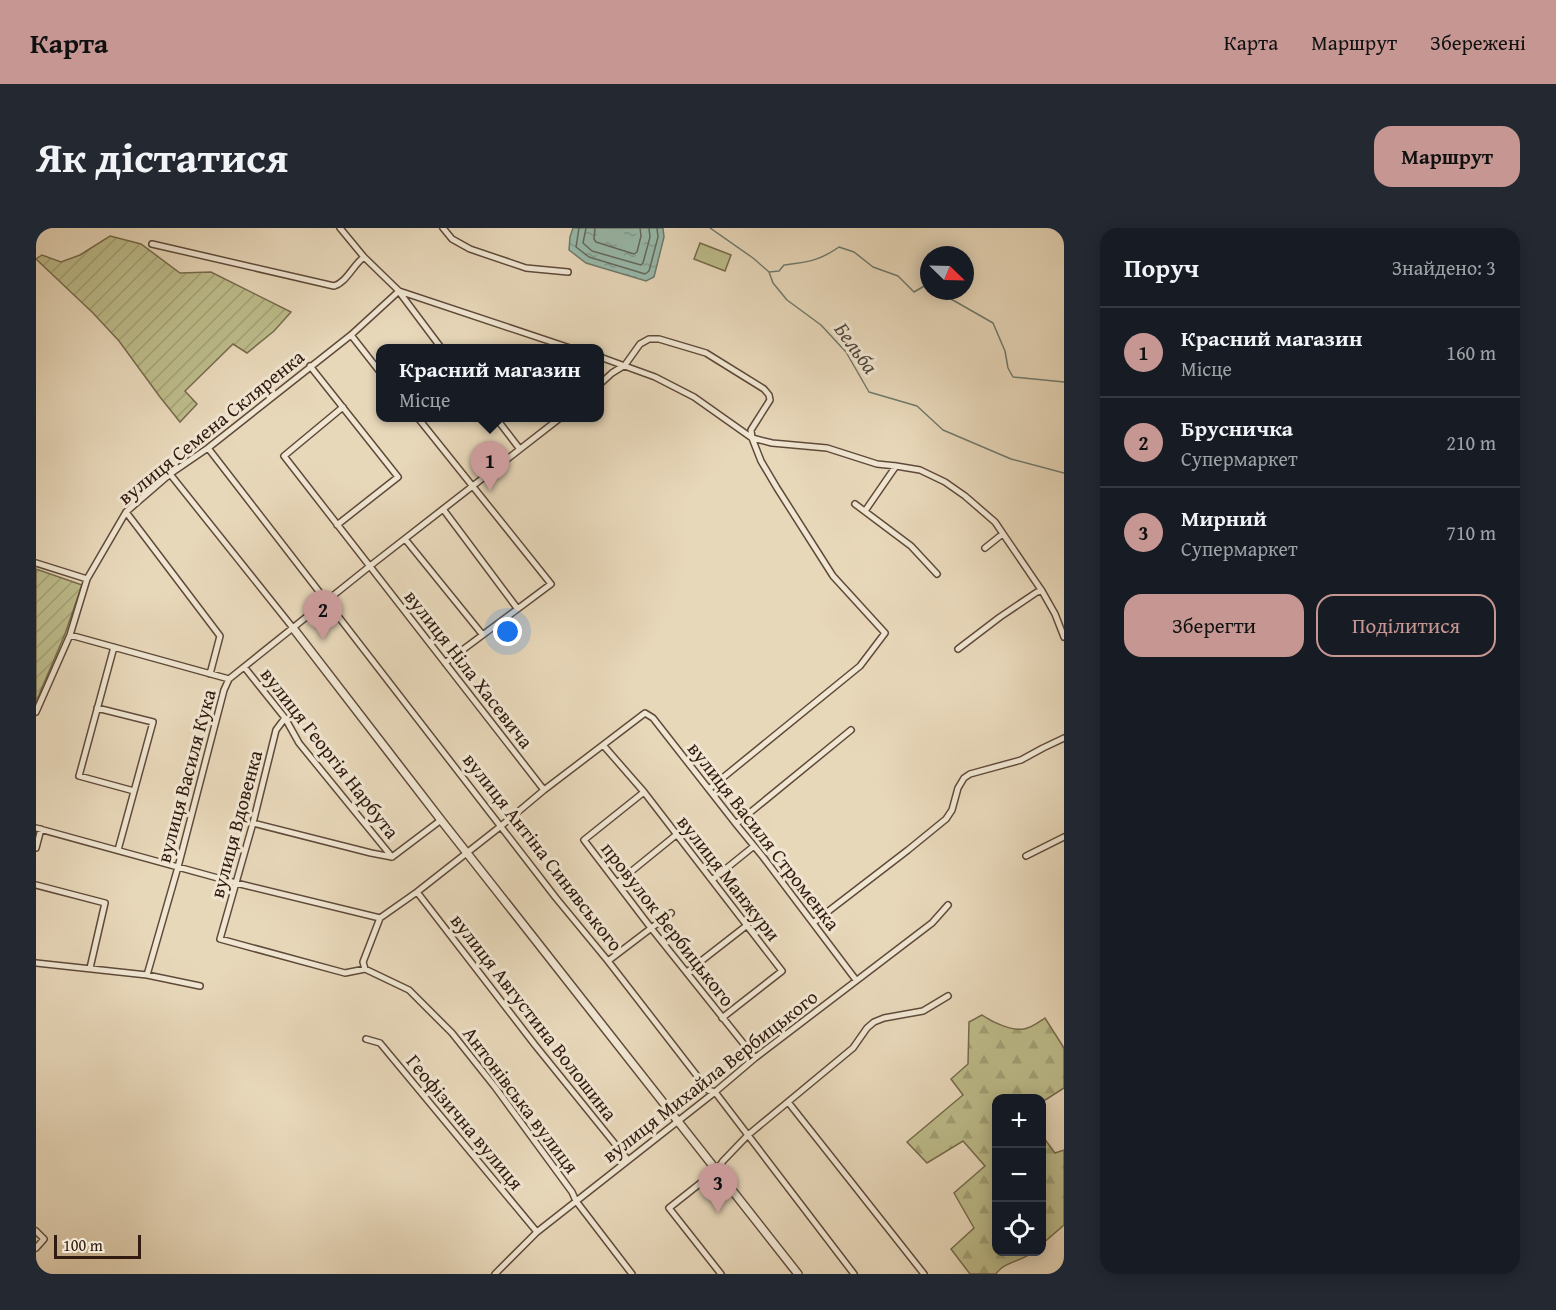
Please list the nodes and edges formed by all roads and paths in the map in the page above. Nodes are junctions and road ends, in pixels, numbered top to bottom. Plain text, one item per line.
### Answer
1 (340, 228) edge
2 (443, 228) edge
3 (152, 244) dead end
4 (364, 256) junction
5 (568, 272) dead end
6 (399, 291) junction
7 (351, 335) junction
8 (439, 344) edge
9 (561, 344) edge
10 (604, 358) edge
11 (625, 365) junction
12 (310, 366) junction
13 (376, 366) edge
14 (604, 380) edge
15 (343, 407) junction
16 (422, 422) edge
17 (500, 422) edge
18 (553, 422) edge
19 (752, 438) junction
20 (208, 448) junction
21 (519, 448) junction
22 (896, 466) junction
23 (170, 474) junction
24 (473, 486) junction
25 (855, 504) dead end
26 (443, 509) junction
27 (865, 511) junction
28 (126, 512) junction
29 (337, 525) junction
30 (1003, 535) junction
31 (405, 539) junction
32 (985, 548) dead end
33 (36, 563) edge
34 (370, 566) junction
35 (937, 574) dead end
36 (87, 579) junction
37 (1042, 591) junction
38 (326, 600) junction
39 (517, 608) junction
40 (293, 628) junction
41 (482, 634) junction
42 (69, 635) junction
43 (1064, 637) edge
44 (114, 647) junction
45 (958, 649) dead end
46 (445, 663) junction
47 (245, 668) junction
48 (210, 674) junction
49 (229, 679) junction
50 (97, 708) junction
51 (36, 712) edge
52 (285, 718) junction
53 (851, 730) dead end
54 (1064, 738) edge
55 (603, 745) junction
56 (709, 789) junction
57 (544, 790) junction
58 (134, 791) junction
59 (644, 792) junction
60 (441, 820) junction
61 (253, 823) junction
62 (736, 824) junction
63 (501, 826) junction
64 (38, 829) edge
65 (676, 835) junction
66 (1064, 837) edge
67 (754, 846) junction
68 (36, 848) edge
69 (118, 850) junction
70 (467, 851) junction
71 (1026, 856) dead end
72 (392, 857) junction
73 (178, 867) junction
74 (712, 880) junction
75 (617, 882) junction
76 (236, 883) junction
77 (36, 885) edge
78 (417, 892) junction
79 (948, 905) dead end
80 (671, 913) dead end
81 (380, 918) junction
82 (813, 923) junction
83 (746, 926) junction
84 (651, 928) junction
85 (608, 961) junction
86 (36, 963) edge
87 (90, 968) junction
88 (365, 969) junction
89 (687, 972) junction
90 (147, 975) junction
91 (856, 980) junction
92 (200, 986) dead end
93 (948, 996) dead end
94 (722, 1018) junction
95 (366, 1039) dead end
96 (755, 1058) junction
97 (715, 1092) junction
98 (788, 1102) junction
99 (678, 1121) junction
100 (748, 1135) junction
101 (628, 1160) junction
102 (717, 1170) junction
103 (576, 1201) junction
104 (36, 1231) edge
105 (537, 1232) junction
106 (36, 1248) edge
107 (495, 1274) edge
108 (633, 1274) edge
109 (721, 1274) edge
110 (798, 1274) edge
111 (854, 1274) edge
112 (924, 1274) edge

1 - 4 street
2 - 5 street
3 - 4 street
4 - 6 street
6 - 7 street, вулиця Семена Скляренка
6 - 8 street
6 - 9 street
7 - 12 street, вулиця Семена Скляренка
7 - 13 street
10 - 11 street
11 - 14 street
11 - 19 street
11 - 19 street
12 - 15 street
12 - 20 street, вулиця Семена Скляренка
15 - 29 street, вулиця Ніла Хасевича
15 - 29 street
16 - 24 street
17 - 21 street
18 - 21 street, вулиця Василя Кука
19 - 22 street
19 - 56 street
20 - 23 street, вулиця Семена Скляренка
20 - 38 street, вулиця Антіна Синявського
21 - 24 street, вулиця Василя Кука
22 - 27 street
22 - 30 street
23 - 28 street, вулиця Семена Скляренка
23 - 40 street
24 - 26 street, вулиця Василя Кука
24 - 39 street
25 - 27 street
26 - 31 street, вулиця Василя Кука
26 - 39 street
27 - 35 street
28 - 36 street, вулиця Семена Скляренка
28 - 48 street
29 - 34 street, вулиця Ніла Хасевича
30 - 32 street
30 - 37 street
31 - 34 street, вулиця Василя Кука
31 - 41 street
33 - 36 street
34 - 38 street, вулиця Василя Кука
34 - 46 street, вулиця Ніла Хасевича
36 - 42 street, вулиця Семена Скляренка
37 - 43 street
37 - 45 street
38 - 40 street, вулиця Василя Кука
38 - 63 street, вулиця Антіна Синявського
39 - 41 street
40 - 47 street, вулиця Василя Кука
40 - 60 street
41 - 46 street
42 - 44 street
42 - 51 street, вулиця Семена Скляренка
44 - 48 street
44 - 50 street
46 - 57 street, вулиця Ніла Хасевича
47 - 49 street, вулиця Василя Кука
47 - 52 street, вулиця Георгія Нарбута
48 - 49 street
49 - 73 street, вулиця Василя Кука
50 - 58 street
50 - 58 street
52 - 61 street, вулиця Вдовенка
52 - 72 street, вулиця Георгія Нарбута
53 - 62 street
54 - 82 street
55 - 56 street, вулиця Василя Строменка
55 - 57 street
55 - 59 street, вулиця Манжури
56 - 62 street, вулиця Василя Строменка
57 - 63 street
58 - 69 street
59 - 65 street, вулиця Манжури
59 - 75 street, провулок Вербицького
60 - 70 street
60 - 72 street
61 - 72 street
61 - 76 street, вулиця Вдовенка
62 - 67 street, вулиця Василя Строменка
63 - 70 street
63 - 85 street, вулиця Антіна Синявського
64 - 68 street
64 - 69 street
65 - 74 street, вулиця Манжури
65 - 75 street
66 - 71 street
67 - 74 street
67 - 82 street, вулиця Василя Строменка
69 - 73 street
70 - 78 street
70 - 99 street
73 - 76 street
73 - 90 street, вулиця Василя Кука
74 - 83 street, вулиця Манжури
75 - 84 street, провулок Вербицького
76 - 81 street
76 - 88 street, вулиця Вдовенка
77 - 87 street
78 - 81 street
78 - 101 street, вулиця Августина Волошина
79 - 91 street, вулиця Михайла Вербицького
80 - 84 street
81 - 88 street
82 - 91 street, вулиця Василя Строменка
83 - 89 street
83 - 94 street, вулиця Манжури
84 - 85 street
84 - 89 street, провулок Вербицького
85 - 97 street, вулиця Антіна Синявського
86 - 87 street
87 - 90 street
88 - 103 street, Антонівська вулиця
89 - 94 street, провулок Вербицького
90 - 92 street
91 - 96 street, вулиця Михайла Вербицького
93 - 98 street
94 - 96 street, провулок Вербицького
95 - 105 street, Геофізична вулиця
96 - 97 street, вулиця Михайла Вербицького
97 - 99 street, вулиця Михайла Вербицького
97 - 100 street, вулиця Антіна Синявського
98 - 100 street
98 - 112 street
99 - 101 street, вулиця Михайла Вербицького
99 - 102 street
100 - 102 street
100 - 111 street, вулиця Антіна Синявського
101 - 103 street, вулиця Михайла Вербицького
102 - 109 street
102 - 110 street
103 - 105 street, вулиця Михайла Вербицького
103 - 108 street, Антонівська вулиця
104 - 106 street
105 - 107 street, вулиця Михайла Вербицького

